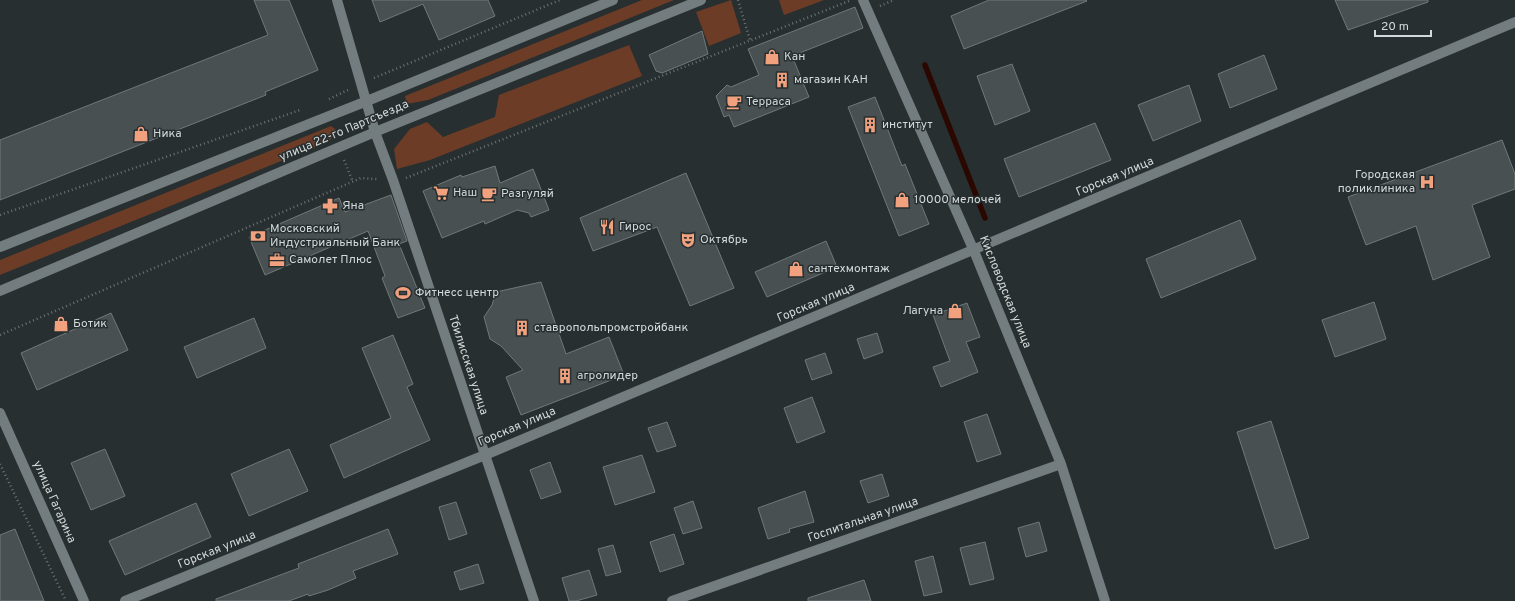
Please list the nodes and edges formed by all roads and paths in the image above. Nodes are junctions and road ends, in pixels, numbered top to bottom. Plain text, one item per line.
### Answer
1 (336, 0) edge
2 (560, 0) edge
3 (613, 0) edge
4 (701, 0) edge
5 (738, 0) edge
6 (864, 0) edge
7 (868, 11) junction
8 (1515, 22) edge
9 (750, 40) junction
10 (361, 83) junction
11 (326, 100) dead end
12 (367, 101) junction
13 (305, 109) dead end
14 (375, 132) junction
15 (393, 180) junction
16 (0, 214) edge
17 (0, 247) edge
18 (974, 251) junction
19 (0, 291) edge
20 (0, 334) edge
21 (0, 413) edge
22 (485, 455) junction
23 (0, 464) edge
24 (1061, 464) junction
25 (66, 601) edge
26 (84, 601) edge
27 (125, 601) edge
28 (534, 601) edge
29 (672, 601) edge
30 (1106, 601) edge

1 - 10 street, Тбилисская улица
2 - 10 path
3 - 12 street, улица 22-го Партсъезда
4 - 14 street, улица 22-го Партсъезда
5 - 9 path
6 - 7 street, Кисловодская улица
7 - 9 path
7 - 18 street, Кисловодская улица
8 - 18 street, Горская улица
9 - 15 path
10 - 11 path
10 - 12 street, Тбилисская улица
12 - 14 street, Тбилисская улица
12 - 17 street, улица 22-го Партсъезда
13 - 16 path
14 - 15 street, Тбилисская улица
14 - 19 street, улица 22-го Партсъезда
15 - 20 path
15 - 22 street, Тбилисская улица
18 - 22 street, Горская улица
18 - 24 street, Кисловодская улица
21 - 26 street, улица Гагарина
22 - 27 street, Горская улица
22 - 28 street, Тбилисская улица
23 - 25 path
24 - 29 street, Госпитальная улица
24 - 30 street, Кисловодская улица

